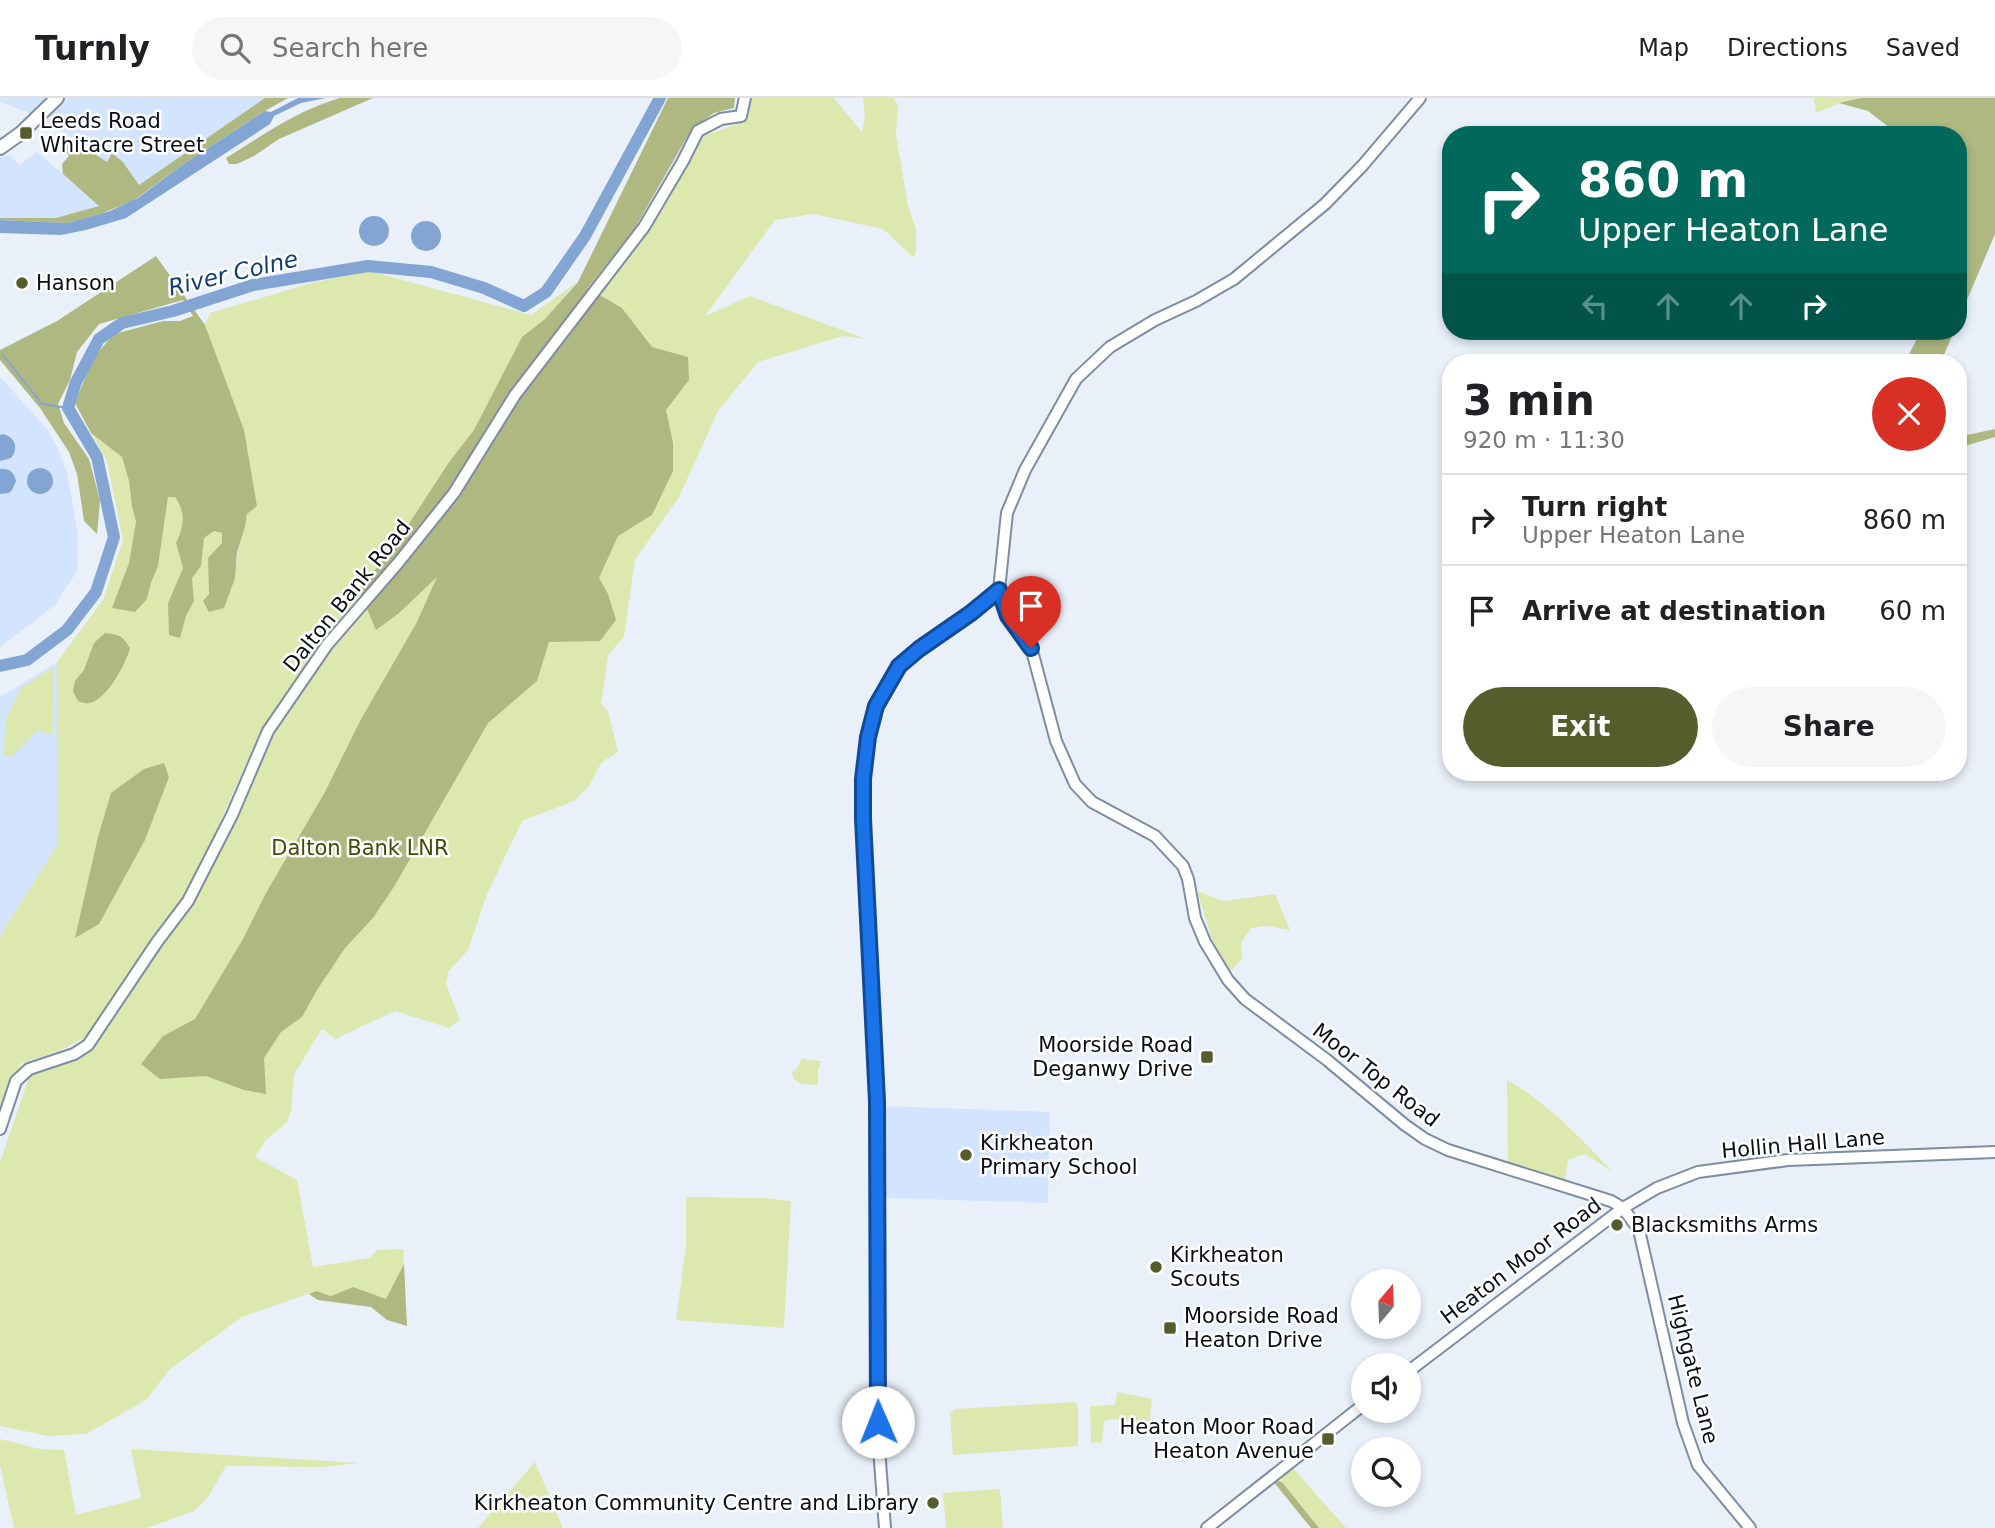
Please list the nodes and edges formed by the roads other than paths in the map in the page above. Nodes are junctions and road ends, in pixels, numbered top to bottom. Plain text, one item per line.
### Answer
1 (57, 98) edge
2 (745, 98) edge
3 (1420, 98) edge
4 (0, 148) edge
5 (999, 590) junction
6 (0, 1129) edge
7 (1995, 1152) edge
8 (1623, 1208) junction
9 (1421, 1362) edge
10 (1351, 1414) edge
11 (886, 1528) edge
12 (1207, 1528) edge
13 (1750, 1528) edge

1 - 4 main road
2 - 6 street, Dalton Bank Road
3 - 5 street
5 - 8 street, Moor Top Road
5 - 11 street
7 - 8 street, Hollin Hall Lane
8 - 9 street, Heaton Moor Road
8 - 13 street, Highgate Lane
10 - 12 street

